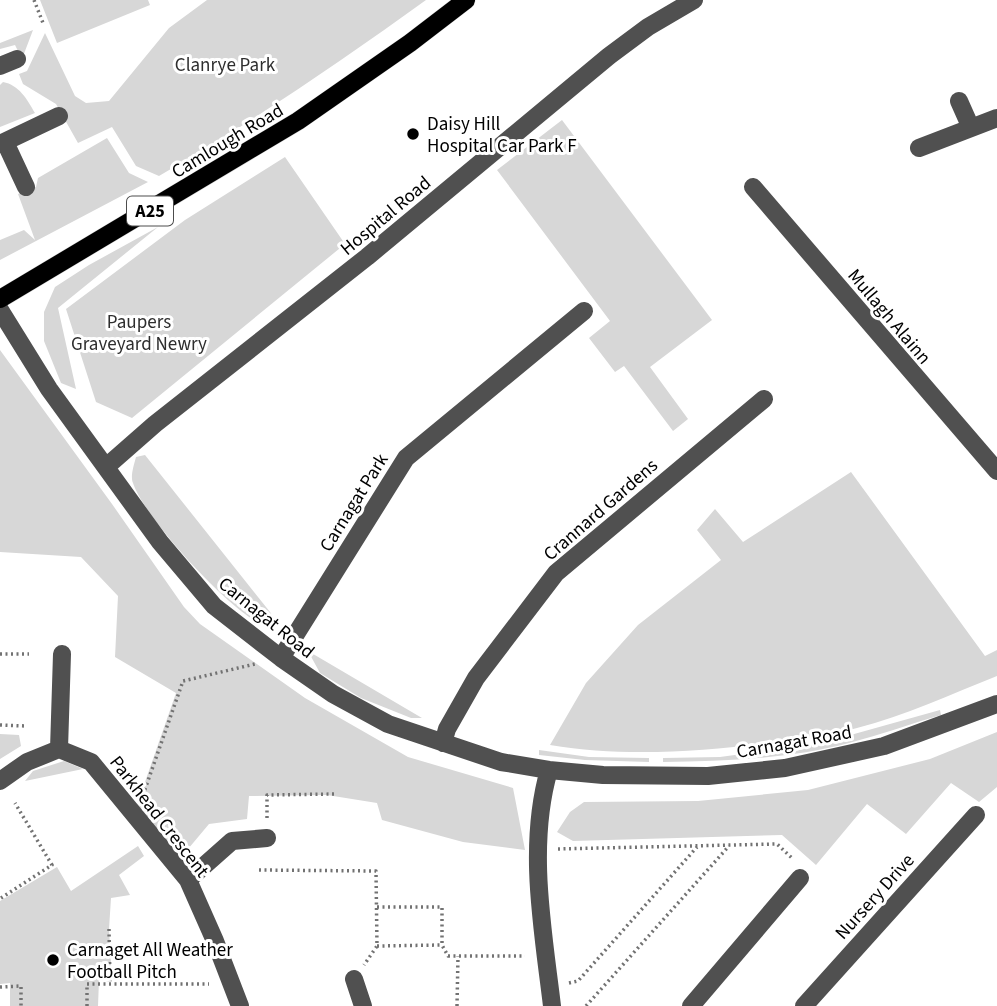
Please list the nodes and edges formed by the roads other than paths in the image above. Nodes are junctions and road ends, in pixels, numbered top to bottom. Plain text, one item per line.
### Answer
1 (466, 0) edge
2 (694, 0) edge
3 (17, 59) dead end
4 (0, 66) edge
5 (959, 101) dead end
6 (59, 116) dead end
7 (997, 118) edge
8 (971, 128) junction
9 (2, 143) edge
10 (919, 148) dead end
11 (26, 187) dead end
12 (753, 187) dead end
13 (0, 299) edge
14 (0, 310) edge
15 (584, 311) dead end
16 (764, 399) dead end
17 (106, 467) junction
18 (997, 471) edge
19 (62, 654) dead end
20 (281, 658) junction
21 (997, 704) edge
22 (443, 743) junction
23 (59, 749) junction
24 (549, 770) junction
25 (0, 781) edge
26 (976, 815) dead end
27 (267, 838) road end
28 (800, 878) road end
29 (188, 880) junction
30 (354, 979) road end
31 (240, 1006) edge
32 (363, 1006) edge
33 (552, 1006) edge
34 (691, 1006) edge
35 (804, 1006) edge

1 - 13 main road, Camlough Road / A25
2 - 17 street, Hospital Road
3 - 4 street
5 - 8 street
6 - 9 street
7 - 8 street
8 - 10 street
9 - 11 street
12 - 18 street, Mullagh Alainn
14 - 17 street, Carnagat Road
15 - 20 street, Carnagat Park
16 - 22 street, Crannard Gardens
17 - 20 street, Carnagat Road
19 - 23 street
20 - 22 street, Carnagat Road
21 - 24 street, Carnagat Road
22 - 24 street, Carnagat Road
23 - 25 street
23 - 29 street, Parkhead Crescent
24 - 33 street
26 - 35 street, Nursery Drive
27 - 29 street
28 - 34 street
29 - 31 street, Parkhead Crescent
30 - 32 street

